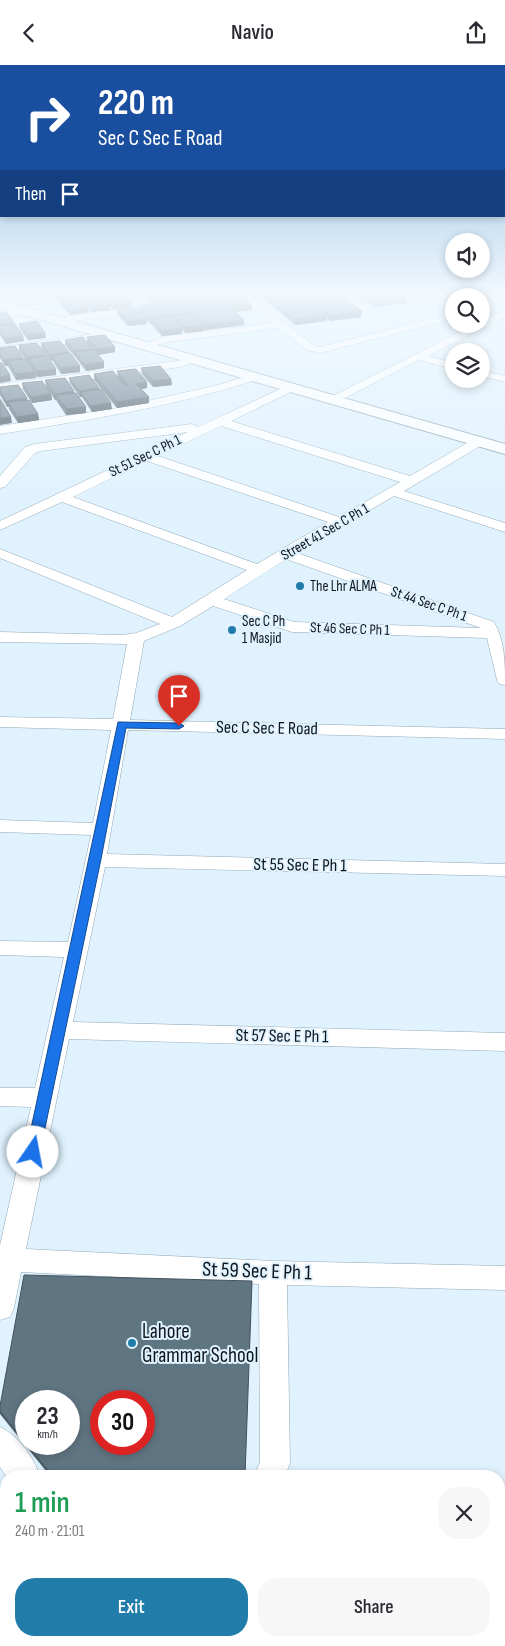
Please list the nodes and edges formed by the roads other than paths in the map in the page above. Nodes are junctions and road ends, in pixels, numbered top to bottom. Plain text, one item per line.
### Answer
1 (159, 367) edge
2 (219, 367) edge
3 (236, 367) edge
4 (399, 367) edge
5 (490, 375) edge
6 (254, 377) junction
7 (505, 379) edge
8 (0, 388) edge
9 (291, 388) junction
10 (339, 396) junction
11 (218, 421) junction
12 (202, 429) junction
13 (0, 430) edge
14 (478, 442) junction
15 (505, 443) edge
16 (505, 449) edge
17 (145, 456) junction
18 (412, 481) junction
19 (0, 484) edge
20 (394, 493) junction
21 (61, 497) junction
22 (341, 522) junction
23 (0, 526) edge
24 (505, 528) edge
25 (0, 553) edge
26 (286, 554) junction
27 (258, 569) junction
28 (211, 600) junction
29 (172, 623) junction
30 (494, 633) junction
31 (0, 637) edge
32 (136, 639) junction
33 (505, 680) edge
34 (0, 722) edge
35 (121, 725) junction
36 (505, 734) edge
37 (0, 826) edge
38 (101, 829) junction
39 (96, 859) junction
40 (505, 870) edge
41 (0, 948) edge
42 (75, 950) junction
43 (58, 1030) junction
44 (505, 1042) edge
45 (0, 1097) edge
46 (44, 1098) junction
47 (10, 1260) junction
48 (273, 1273) junction
49 (505, 1277) edge
50 (0, 1308) edge
51 (0, 1442) edge
52 (21, 1470) edge
53 (272, 1470) edge

1 - 8 street
2 - 6 main road
3 - 10 main road
4 - 10 street
5 - 7 street
6 - 9 main road
6 - 13 street
9 - 11 street, St 51 Sec C Ph 1
9 - 14 main road
10 - 15 main road
11 - 12 street, St 51 Sec C Ph 1
11 - 18 street
12 - 17 street, St 51 Sec C Ph 1
12 - 19 street
14 - 16 main road
14 - 18 street, Street 41 Sec C Ph 1
17 - 21 street, St 51 Sec C Ph 1
17 - 22 street
18 - 20 street, Street 41 Sec C Ph 1
20 - 22 street, Street 41 Sec C Ph 1
20 - 24 street
21 - 23 street, St 51 Sec C Ph 1
21 - 27 street
22 - 26 street, Street 41 Sec C Ph 1
25 - 29 street
26 - 27 street, Street 41 Sec C Ph 1
26 - 30 street, St 44 Sec C Ph 1
27 - 28 street, Street 41 Sec C Ph 1
28 - 29 street, Street 41 Sec C Ph 1
28 - 30 street, St 46 Sec C Ph 1
29 - 32 street, Street 41 Sec C Ph 1
30 - 33 street
31 - 32 street
32 - 35 street
34 - 35 street, Sec C Sec E Road
35 - 36 street, Sec C Sec E Road
35 - 38 street
37 - 38 street
38 - 39 street
39 - 40 street, St 55 Sec E Ph 1
39 - 42 street
41 - 42 street
42 - 43 street
43 - 44 street, St 57 Sec E Ph 1
43 - 46 street
45 - 46 street
46 - 47 street
47 - 48 street, St 59 Sec E Ph 1
47 - 50 street
48 - 49 street, St 59 Sec E Ph 1
48 - 53 street
51 - 52 street

